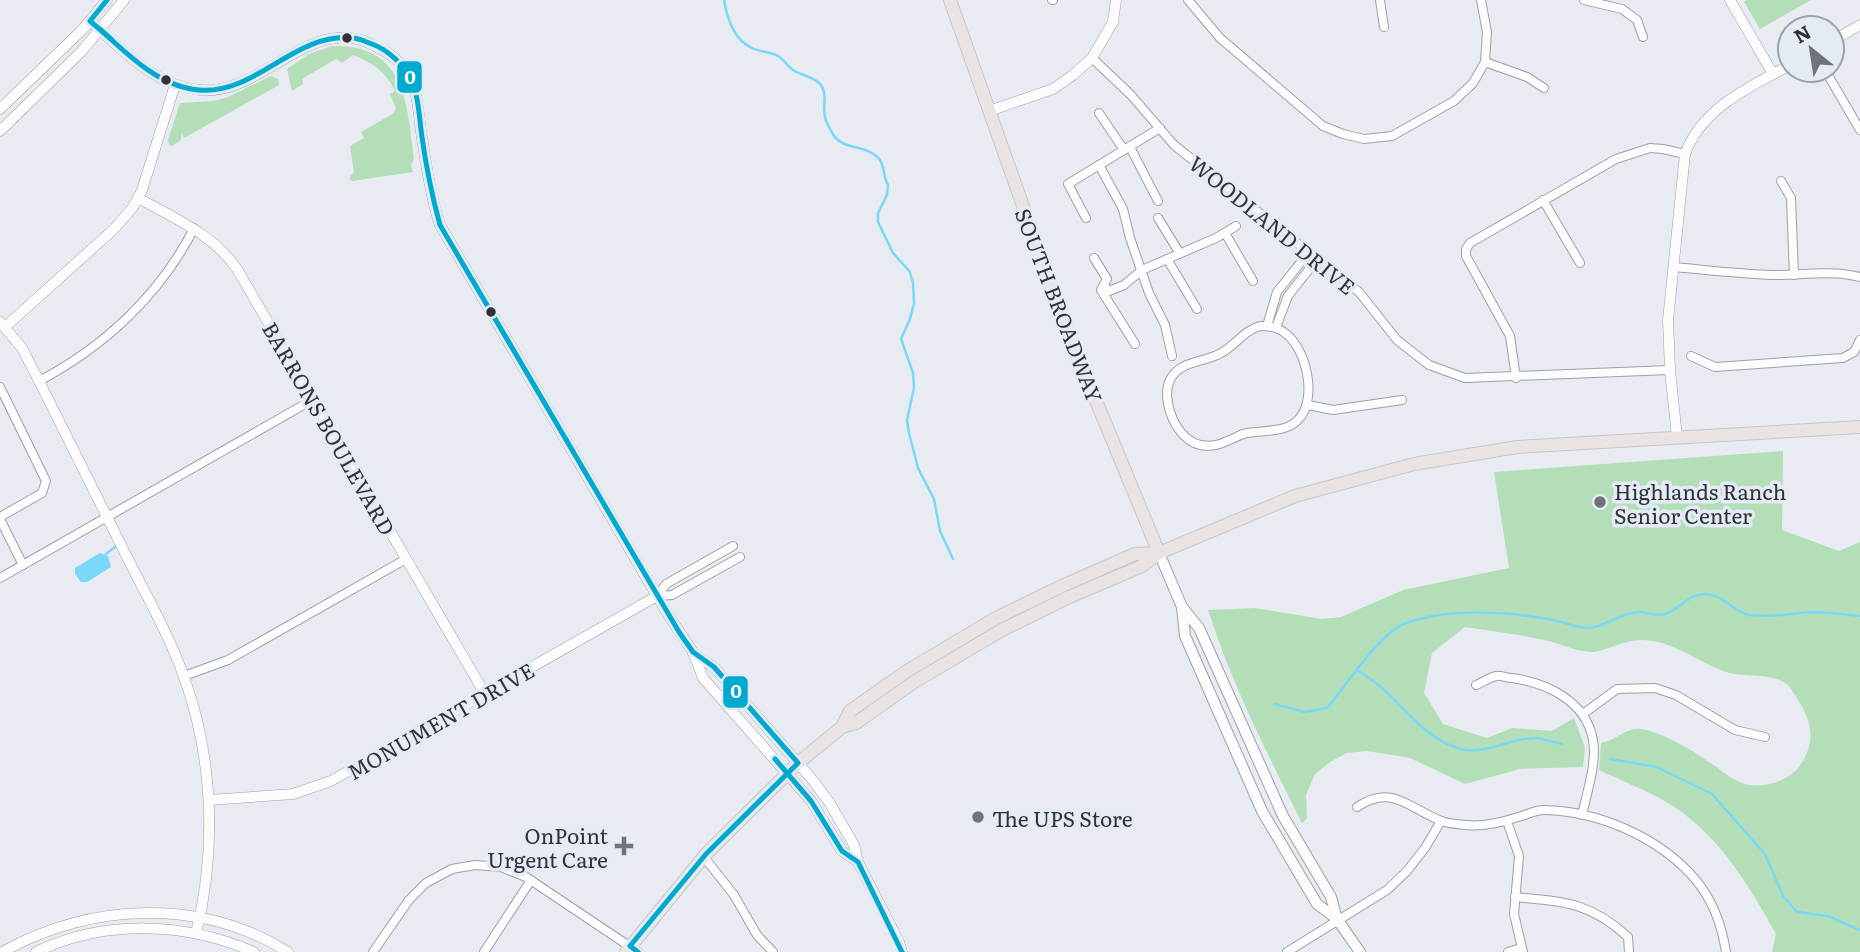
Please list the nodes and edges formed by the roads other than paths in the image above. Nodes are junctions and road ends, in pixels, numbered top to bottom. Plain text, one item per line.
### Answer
1 (107, 0) edge
2 (124, 0) edge
3 (950, 0) edge
4 (1116, 0) edge
5 (1188, 0) edge
6 (1380, 0) edge
7 (1480, 0) edge
8 (1584, 0) edge
9 (1730, 0) edge
10 (90, 21) junction
11 (1384, 27) dead end
12 (101, 30) junction
13 (1643, 37) dead end
14 (1092, 58) junction
15 (1485, 62) junction
16 (1776, 72) edge
17 (1773, 74) junction
18 (1833, 84) edge
19 (175, 85) junction
20 (1544, 88) dead end
21 (0, 109) edge
22 (989, 111) junction
23 (1100, 113) dead end
24 (1160, 128) junction
25 (0, 131) edge
26 (1860, 131) edge
27 (1127, 149) junction
28 (1685, 155) junction
29 (1100, 165) junction
30 (1781, 181) dead end
31 (138, 198) junction
32 (1543, 200) junction
33 (1158, 201) dead end
34 (1086, 218) dead end
35 (1158, 218) dead end
36 (1236, 226) dead end
37 (194, 228) junction
38 (1225, 233) junction
39 (1179, 252) junction
40 (1309, 252) junction
41 (1094, 258) dead end
42 (1318, 258) junction
43 (1167, 259) junction
44 (1580, 264) dead end
45 (1674, 267) junction
46 (1142, 270) junction
47 (1794, 275) junction
48 (1860, 277) edge
49 (1253, 281) dead end
50 (1104, 284) junction
51 (1197, 309) dead end
52 (3, 325) edge
53 (1271, 327) junction
54 (1860, 340) edge
55 (1135, 344) dead end
56 (1172, 356) dead end
57 (1691, 356) dead end
58 (1670, 370) junction
59 (1516, 378) junction
60 (39, 381) junction
61 (0, 387) edge
62 (314, 399) junction
63 (1402, 400) dead end
64 (1308, 405) junction
65 (1860, 427) edge
66 (1677, 437) junction
67 (107, 517) junction
68 (0, 518) edge
69 (733, 546) dead end
70 (1159, 553) junction
71 (740, 557) dead end
72 (406, 559) junction
73 (23, 565) junction
74 (0, 578) edge
75 (657, 596) junction
76 (1182, 607) junction
77 (692, 652) junction
78 (184, 676) junction
79 (1476, 685) dead end
80 (485, 694) junction
81 (1583, 714) junction
82 (1765, 737) dead end
83 (798, 763) junction
84 (788, 773) junction
85 (209, 800) junction
86 (1357, 807) dead end
87 (1582, 815) junction
88 (1441, 821) junction
89 (1507, 821) junction
90 (704, 856) junction
91 (858, 862) junction
92 (531, 880) junction
93 (1515, 898) junction
94 (200, 918) junction
95 (1338, 919) junction
96 (196, 933) junction
97 (632, 950) edge
98 (1522, 950) edge
99 (2, 952) edge
100 (36, 952) edge
101 (254, 952) edge
102 (288, 952) edge
103 (373, 952) edge
104 (484, 952) edge
105 (773, 952) edge
106 (902, 952) edge
107 (1287, 952) edge
108 (1360, 952) edge
109 (1508, 952) edge
110 (1629, 952) edge
111 (1726, 952) edge

1 - 10 street
2 - 12 street
3 - 22 main road, SOUTH BROADWAY
4 - 14 street
5 - 15 street
6 - 11 street
7 - 15 street
8 - 13 street
9 - 17 street
10 - 12 street
10 - 21 street
12 - 19 street
12 - 25 street
14 - 22 street
14 - 24 street, WOODLAND DRIVE
15 - 20 street
16 - 17 street
17 - 28 street
18 - 26 street
19 - 31 street
19 - 75 street
22 - 70 main road, SOUTH BROADWAY
23 - 27 street
24 - 27 street
24 - 40 street, WOODLAND DRIVE
27 - 29 street
27 - 33 street
28 - 32 street
28 - 45 street
29 - 34 street
29 - 46 street
30 - 47 street
31 - 37 street, BARRONS BOULEVARD
31 - 52 street
32 - 44 street
32 - 59 street
35 - 39 street
36 - 38 street
37 - 60 street
37 - 62 street, BARRONS BOULEVARD
38 - 39 street
38 - 49 street
39 - 43 street
40 - 42 street, WOODLAND DRIVE
40 - 53 street
41 - 50 street
42 - 53 street
42 - 59 street, WOODLAND DRIVE
43 - 46 street
43 - 51 street
45 - 47 street
45 - 58 street
46 - 50 street
46 - 56 street
47 - 48 street
50 - 55 street
52 - 60 street
53 - 64 street
53 - 64 street
54 - 57 street
58 - 59 street, WOODLAND DRIVE
58 - 66 street
60 - 67 street
61 - 68 street
62 - 67 street
62 - 72 street, BARRONS BOULEVARD
63 - 64 street
65 - 66 main road
66 - 70 main road
67 - 73 street
67 - 78 street
68 - 73 street
69 - 75 street, MONUMENT DRIVE
70 - 76 main road, SOUTH BROADWAY
70 - 83 main road
71 - 75 street, MONUMENT DRIVE
72 - 78 street
72 - 80 street, BARRONS BOULEVARD
73 - 74 street
75 - 77 street
75 - 80 street, MONUMENT DRIVE
76 - 95 main road, SOUTH BROADWAY
76 - 95 main road, SOUTH BROADWAY
77 - 83 street
77 - 84 street
78 - 85 street
79 - 81 street
80 - 85 street, MONUMENT DRIVE
81 - 82 street
81 - 87 street
83 - 84 main road
83 - 91 street
84 - 90 main road
84 - 91 street
85 - 94 street
86 - 88 street
87 - 89 street
87 - 111 street
88 - 89 street
88 - 95 street
89 - 93 street
90 - 97 main road
90 - 105 street
91 - 106 street
92 - 97 street
92 - 103 street
92 - 104 street
93 - 98 street
93 - 110 street
94 - 96 street
94 - 99 street
94 - 102 street
95 - 107 street
95 - 108 main road, SOUTH BROADWAY
96 - 100 street
96 - 101 street
98 - 109 street

